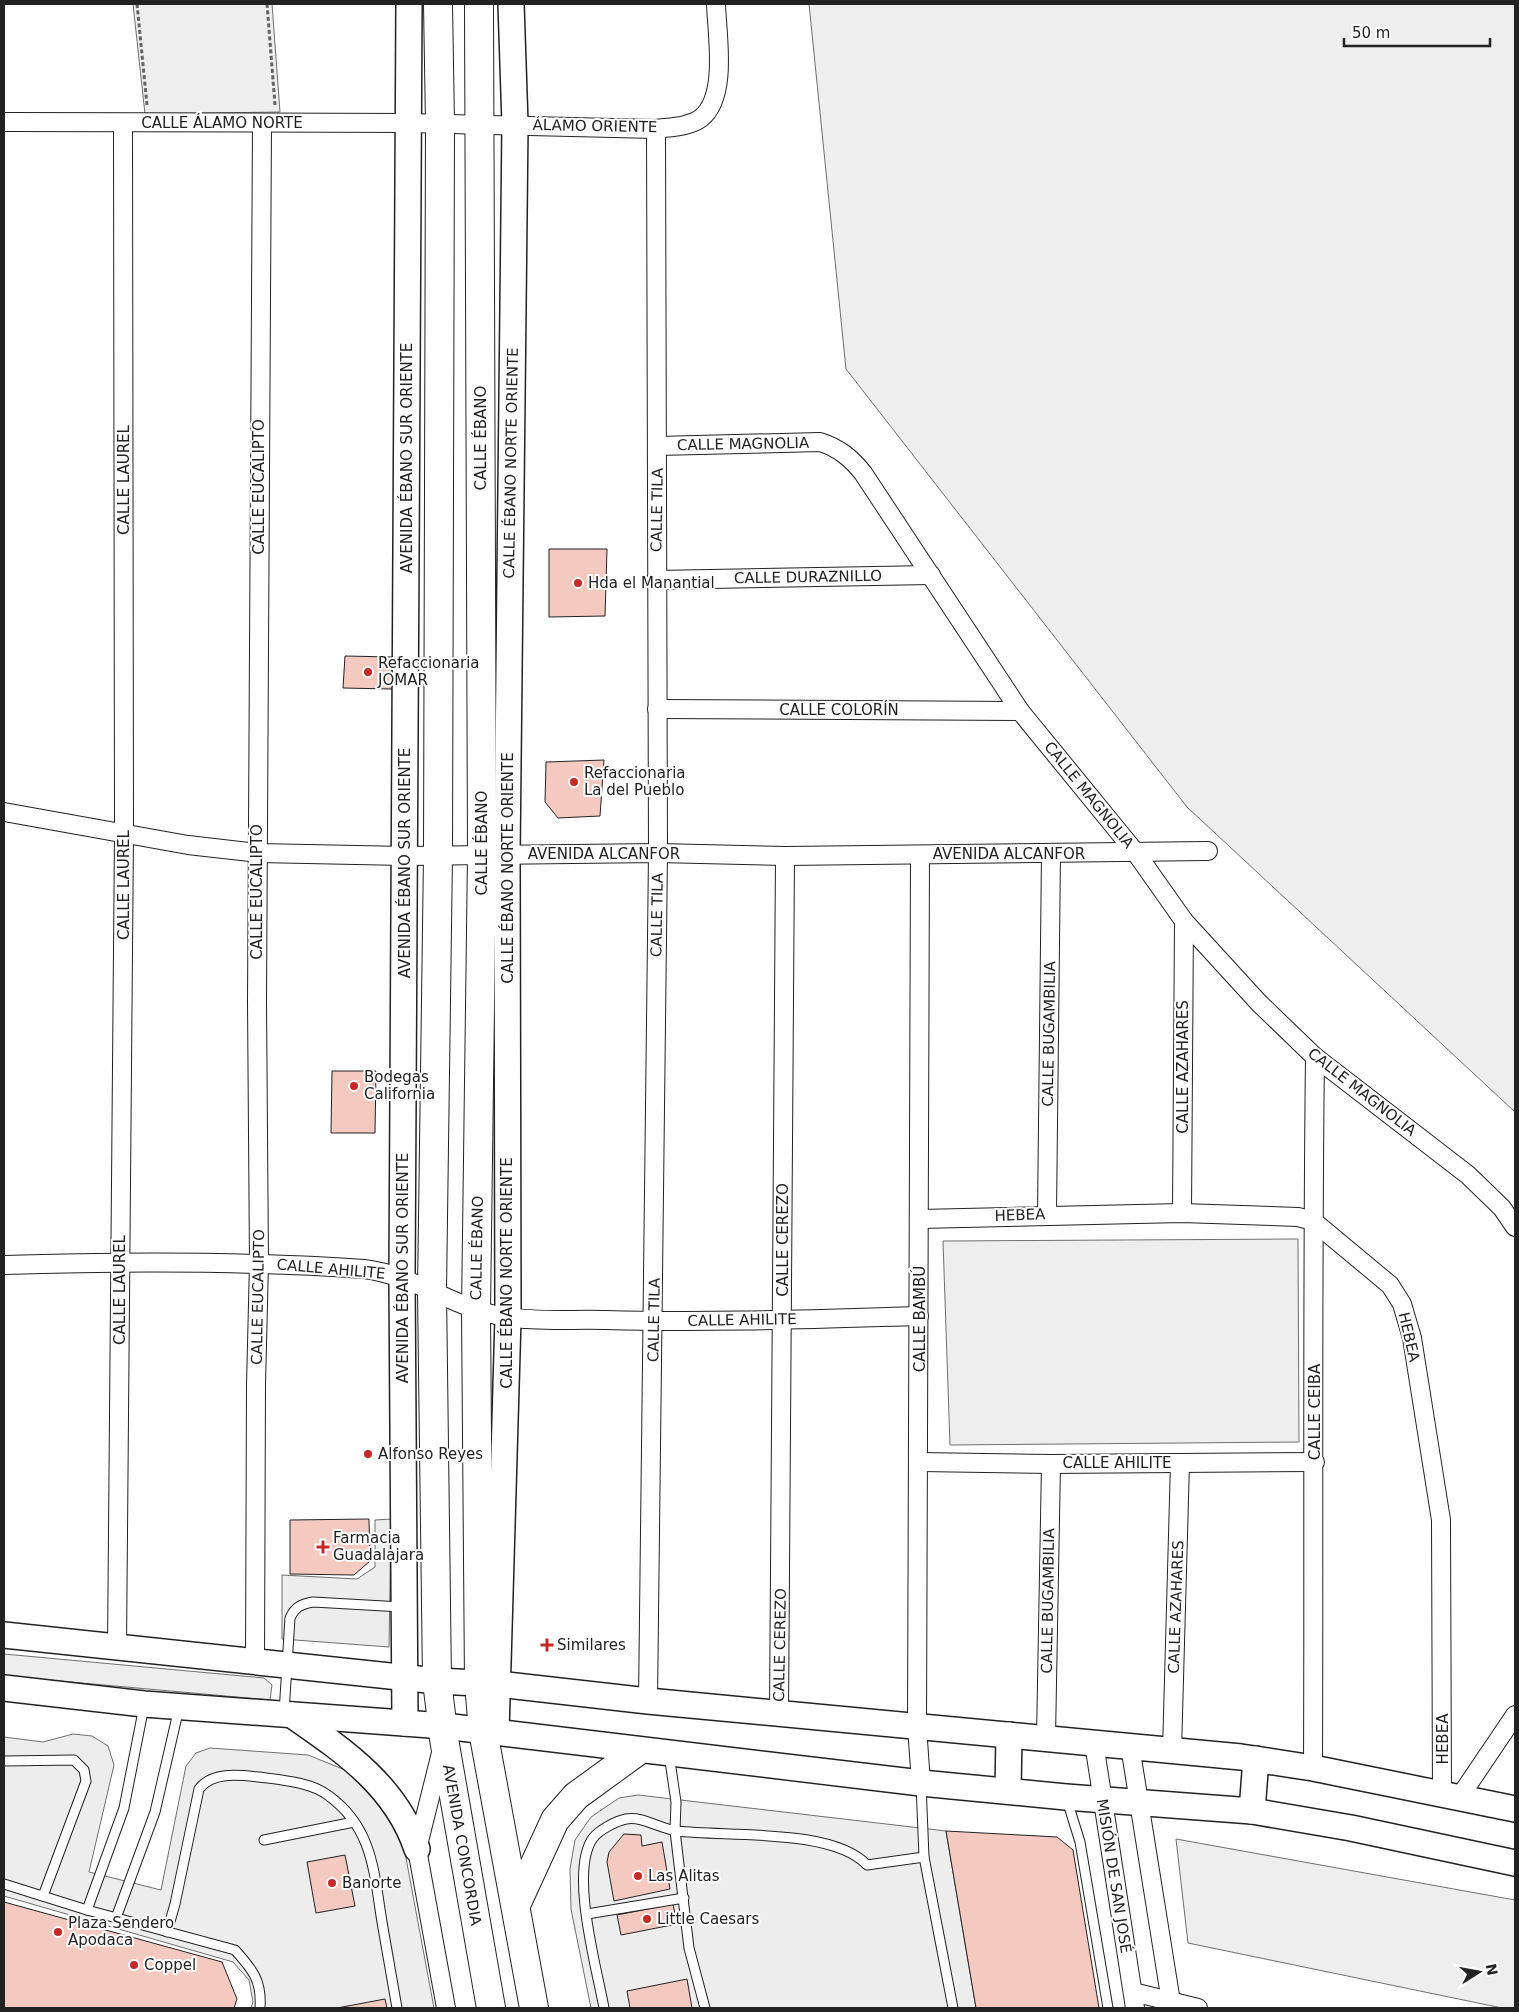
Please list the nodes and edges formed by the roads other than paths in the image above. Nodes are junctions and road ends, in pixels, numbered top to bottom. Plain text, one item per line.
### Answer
1 (409, 4) edge
2 (438, 4) edge
3 (479, 4) edge
4 (511, 4) edge
5 (716, 4) edge
6 (4, 122) edge
7 (123, 123) junction
8 (269, 123) junction
9 (409, 123) junction
10 (440, 124) junction
11 (481, 124) junction
12 (515, 124) junction
13 (656, 130) junction
14 (657, 446) junction
15 (931, 575) junction
16 (656, 580) junction
17 (657, 709) junction
18 (1020, 711) junction
19 (4, 812) edge
20 (124, 834) junction
21 (1208, 851) dead end
22 (258, 853) junction
23 (658, 853) junction
24 (1136, 853) junction
25 (495, 854) junction
26 (1051, 854) junction
27 (438, 855) junction
28 (920, 855) junction
29 (405, 856) junction
30 (785, 856) junction
31 (1184, 921) junction
32 (1315, 1057) junction
33 (1182, 1213) junction
34 (1048, 1214) junction
35 (920, 1219) junction
36 (1313, 1222) junction
37 (1515, 1227) edge
38 (121, 1261) junction
39 (259, 1263) junction
40 (4, 1265) edge
41 (402, 1278) junction
42 (432, 1291) junction
43 (476, 1311) junction
44 (919, 1316) junction
45 (508, 1318) junction
46 (783, 1319) junction
47 (654, 1321) junction
48 (920, 1462) junction
49 (1315, 1462) junction
50 (1180, 1463) junction
51 (1050, 1464) junction
52 (403, 1607) junction
53 (4, 1635) edge
54 (117, 1648) junction
55 (255, 1662) junction
56 (287, 1665) junction
57 (403, 1678) junction
58 (437, 1681) junction
59 (488, 1684) junction
60 (4, 1688) edge
61 (648, 1701) junction
62 (144, 1704) junction
63 (179, 1706) junction
64 (288, 1714) junction
65 (779, 1714) junction
66 (1515, 1714) edge
67 (405, 1723) junction
68 (917, 1726) junction
69 (444, 1732) junction
70 (490, 1732) junction
71 (1009, 1735) junction
72 (1046, 1738) junction
73 (1094, 1743) junction
74 (1130, 1746) junction
75 (638, 1751) junction
76 (1172, 1751) junction
77 (669, 1754) junction
78 (1256, 1759) junction
79 (4, 1761) edge
80 (1313, 1768) junction
81 (921, 1783) junction
82 (1008, 1791) junction
83 (1451, 1796) junction
84 (1066, 1797) junction
85 (1103, 1800) junction
86 (1137, 1803) junction
87 (1515, 1809) edge
88 (1252, 1811) junction
89 (354, 1822) junction
90 (675, 1831) junction
91 (264, 1840) dead end
92 (416, 1849) junction
93 (924, 1857) junction
94 (1515, 1864) edge
95 (4, 1884) edge
96 (43, 1896) junction
97 (684, 1898) junction
98 (516, 1905) junction
99 (87, 1910) junction
100 (587, 1914) junction
101 (116, 1918) junction
102 (167, 1932) junction
103 (1134, 2000) edge
104 (1171, 2005) edge
105 (260, 2008) edge
106 (397, 2008) edge
107 (446, 2008) edge
108 (491, 2008) edge
109 (534, 2008) edge
110 (604, 2008) edge
111 (705, 2008) edge
112 (953, 2008) edge
113 (1108, 2008) edge
114 (1198, 2008) edge

1 - 9 street, AVENIDA ÉBANO SUR ORIENTE
2 - 10 main road
3 - 11 main road, CALLE ÉBANO
4 - 12 street, CALLE ÉBANO NORTE ORIENTE
5 - 13 street, ÁLAMO ORIENTE
6 - 7 street, CALLE ÁLAMO NORTE
7 - 8 street, CALLE ÁLAMO NORTE
7 - 20 street, CALLE LAUREL
8 - 9 street, CALLE ÁLAMO NORTE
8 - 22 street, CALLE EUCALIPTO
9 - 10 street, CALLE ÁLAMO NORTE
9 - 29 street, AVENIDA ÉBANO SUR ORIENTE
10 - 11 street, ÁLAMO ORIENTE
10 - 27 main road
11 - 12 street, ÁLAMO ORIENTE
11 - 25 main road, CALLE ÉBANO
12 - 13 street, ÁLAMO ORIENTE
12 - 25 street, CALLE ÉBANO NORTE ORIENTE
13 - 14 street, CALLE TILA
14 - 15 street, CALLE MAGNOLIA
14 - 16 street, CALLE TILA
15 - 16 street, CALLE DURAZNILLO
15 - 18 street, CALLE MAGNOLIA
16 - 17 street, CALLE TILA
17 - 18 street, CALLE COLORÍN
17 - 23 street, CALLE TILA
18 - 24 street, CALLE MAGNOLIA
19 - 20 street, AVENIDA ALCANFOR
20 - 22 street, AVENIDA ALCANFOR
20 - 38 street, CALLE LAUREL
21 - 24 street, AVENIDA ALCANFOR
22 - 29 street, AVENIDA ALCANFOR
22 - 39 street, CALLE EUCALIPTO
23 - 25 street, AVENIDA ALCANFOR
23 - 30 street, AVENIDA ALCANFOR
23 - 47 street, CALLE TILA
24 - 26 street, AVENIDA ALCANFOR
24 - 31 street, CALLE MAGNOLIA
25 - 27 street, AVENIDA ALCANFOR
25 - 43 main road, CALLE ÉBANO
25 - 45 street, CALLE ÉBANO NORTE ORIENTE
26 - 28 street, AVENIDA ALCANFOR
26 - 34 street, CALLE BUGAMBILIA
27 - 29 street, AVENIDA ALCANFOR
27 - 42 main road
28 - 30 street, AVENIDA ALCANFOR
28 - 35 street, CALLE BAMBÚ
29 - 41 street, AVENIDA ÉBANO SUR ORIENTE
30 - 46 street, CALLE CEREZO
31 - 32 street, CALLE MAGNOLIA
31 - 33 street, CALLE AZAHARES
32 - 36 street, CALLE CEIBA
32 - 37 street, CALLE MAGNOLIA
33 - 34 street, HEBEA
33 - 36 street, HEBEA
34 - 35 street, HEBEA
35 - 44 street, CALLE BAMBÚ
36 - 49 street, CALLE CEIBA
36 - 83 street, HEBEA
38 - 39 street, CALLE AHILITE
38 - 40 street, CALLE AHILITE
38 - 54 street, CALLE LAUREL
39 - 41 street, CALLE AHILITE
39 - 55 street, CALLE EUCALIPTO
41 - 42 street, CALLE AHILITE
41 - 52 street, AVENIDA ÉBANO SUR ORIENTE
42 - 43 street, CALLE AHILITE
42 - 58 main road
43 - 45 street, CALLE AHILITE
43 - 59 main road, CALLE ÉBANO
44 - 46 street, CALLE AHILITE
44 - 48 street, CALLE BAMBÚ
45 - 47 street, CALLE AHILITE
45 - 59 street, CALLE ÉBANO NORTE ORIENTE
46 - 47 street, CALLE AHILITE
46 - 65 street, CALLE CEREZO
47 - 61 street, CALLE TILA
48 - 51 street, CALLE AHILITE
48 - 68 street, CALLE BAMBÚ
49 - 50 street, CALLE AHILITE
49 - 80 street, CALLE CEIBA
50 - 51 street, CALLE AHILITE
50 - 76 street, CALLE AZAHARES
51 - 72 street, CALLE BUGAMBILIA
52 - 56 lane
52 - 57 street, AVENIDA ÉBANO SUR ORIENTE
53 - 54 street
54 - 55 street
55 - 56 street
56 - 57 street
56 - 64 lane
57 - 58 street
57 - 67 street, AVENIDA ÉBANO SUR ORIENTE
58 - 59 street
58 - 69 main road, AVENIDA CONCORDIA
59 - 61 street
59 - 70 main road
60 - 62 street
61 - 65 street
62 - 63 street
62 - 99 lane
63 - 64 street
63 - 101 lane
64 - 67 street
64 - 92 street
65 - 68 street
66 - 83 street
67 - 69 street
68 - 71 street
68 - 81 street, CALLE BAMBÚ
69 - 70 street
69 - 92 street
69 - 108 main road, AVENIDA CONCORDIA
70 - 75 street
70 - 98 main road
71 - 72 street
71 - 82 street
72 - 73 street
73 - 74 street
73 - 85 street, MISIÓN DE SAN JOSÉ
74 - 76 street
74 - 86 street
75 - 77 street
75 - 98 main road
76 - 78 street
77 - 81 street
77 - 90 lane
78 - 80 street
78 - 88 street
79 - 96 lane
80 - 83 street
81 - 82 street
81 - 93 lane
82 - 84 street
83 - 87 street
84 - 85 street
84 - 113 lane
85 - 86 street
85 - 103 street, MISIÓN DE SAN JOSÉ
86 - 88 street
86 - 104 street
88 - 94 street
89 - 91 lane
89 - 102 lane
89 - 106 lane
90 - 93 lane
90 - 97 lane
90 - 100 lane
92 - 107 street
93 - 112 lane
95 - 96 lane
96 - 99 lane
97 - 100 lane
97 - 111 lane
98 - 109 main road
99 - 101 lane
100 - 110 lane
101 - 102 lane
102 - 105 lane
103 - 104 street
104 - 114 street

